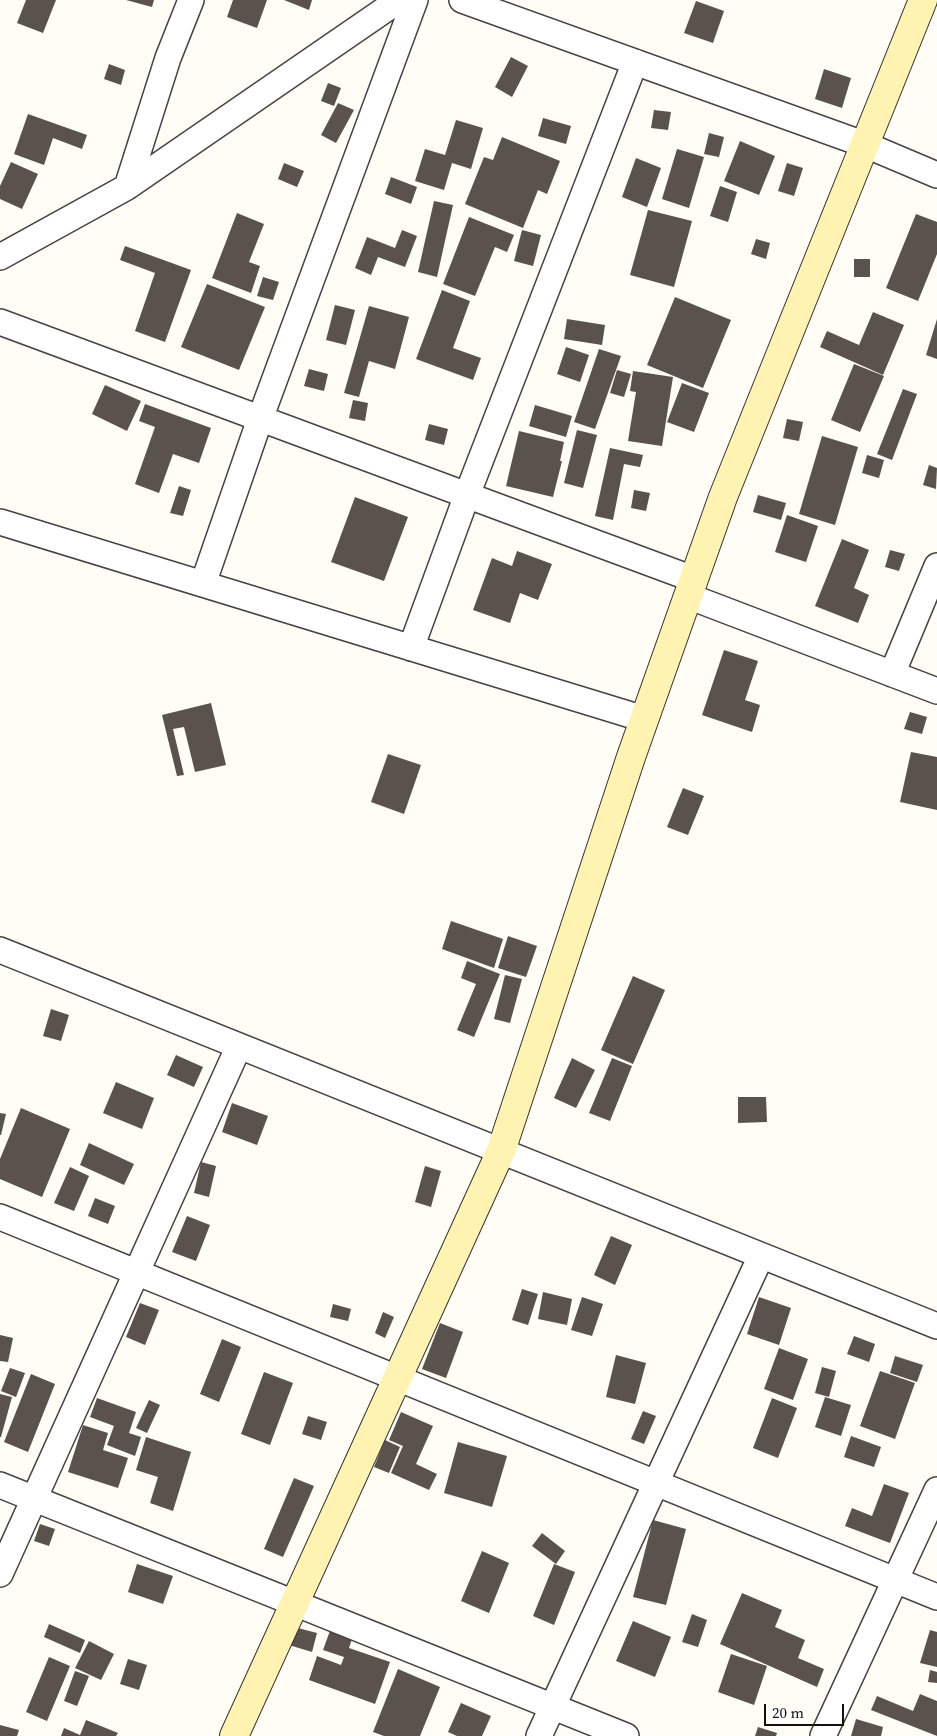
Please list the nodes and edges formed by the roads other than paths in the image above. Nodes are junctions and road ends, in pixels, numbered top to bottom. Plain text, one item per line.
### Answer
1 (191, 0) edge
2 (399, 0) edge
3 (415, 0) edge
4 (462, 0) edge
5 (923, 0) edge
6 (635, 62) junction
7 (866, 145) junction
8 (937, 175) edge
9 (127, 187) junction
10 (0, 257) edge
11 (0, 322) edge
12 (260, 419) junction
13 (467, 495) junction
14 (0, 522) edge
15 (937, 566) edge
16 (203, 584) junction
17 (690, 588) junction
18 (411, 648) junction
19 (892, 674) junction
20 (937, 691) edge
21 (644, 719) junction
22 (0, 950) edge
23 (239, 1046) junction
24 (501, 1151) junction
25 (0, 1217) edge
26 (761, 1256) junction
27 (136, 1272) junction
28 (937, 1326) edge
29 (398, 1378) junction
30 (656, 1483) junction
31 (0, 1485) edge
32 (937, 1490) edge
33 (34, 1499) junction
34 (0, 1574) edge
35 (896, 1580) junction
36 (937, 1596) edge
37 (294, 1603) junction
38 (553, 1707) junction
39 (234, 1736) edge
40 (539, 1736) edge
41 (626, 1736) edge
42 (823, 1736) edge

1 - 9 street
2 - 9 street
3 - 12 street
4 - 6 street
5 - 7 street
6 - 7 street
6 - 13 street
7 - 8 street
7 - 17 street
9 - 10 street
11 - 12 street
12 - 13 street
12 - 16 street
13 - 17 street
13 - 18 street
14 - 16 street
15 - 19 street
16 - 18 street
17 - 19 street
17 - 21 street
18 - 21 street
19 - 20 street
21 - 24 street
22 - 23 street
23 - 24 street
23 - 27 street
24 - 26 street
24 - 29 street
25 - 27 street
26 - 28 street
26 - 30 street
27 - 29 street
27 - 33 street
29 - 30 street
29 - 37 street
30 - 35 street
30 - 38 street
31 - 33 street
32 - 35 street
33 - 34 street
33 - 37 street
35 - 36 street
35 - 42 street
37 - 38 street
37 - 39 street
38 - 40 street
38 - 41 street

